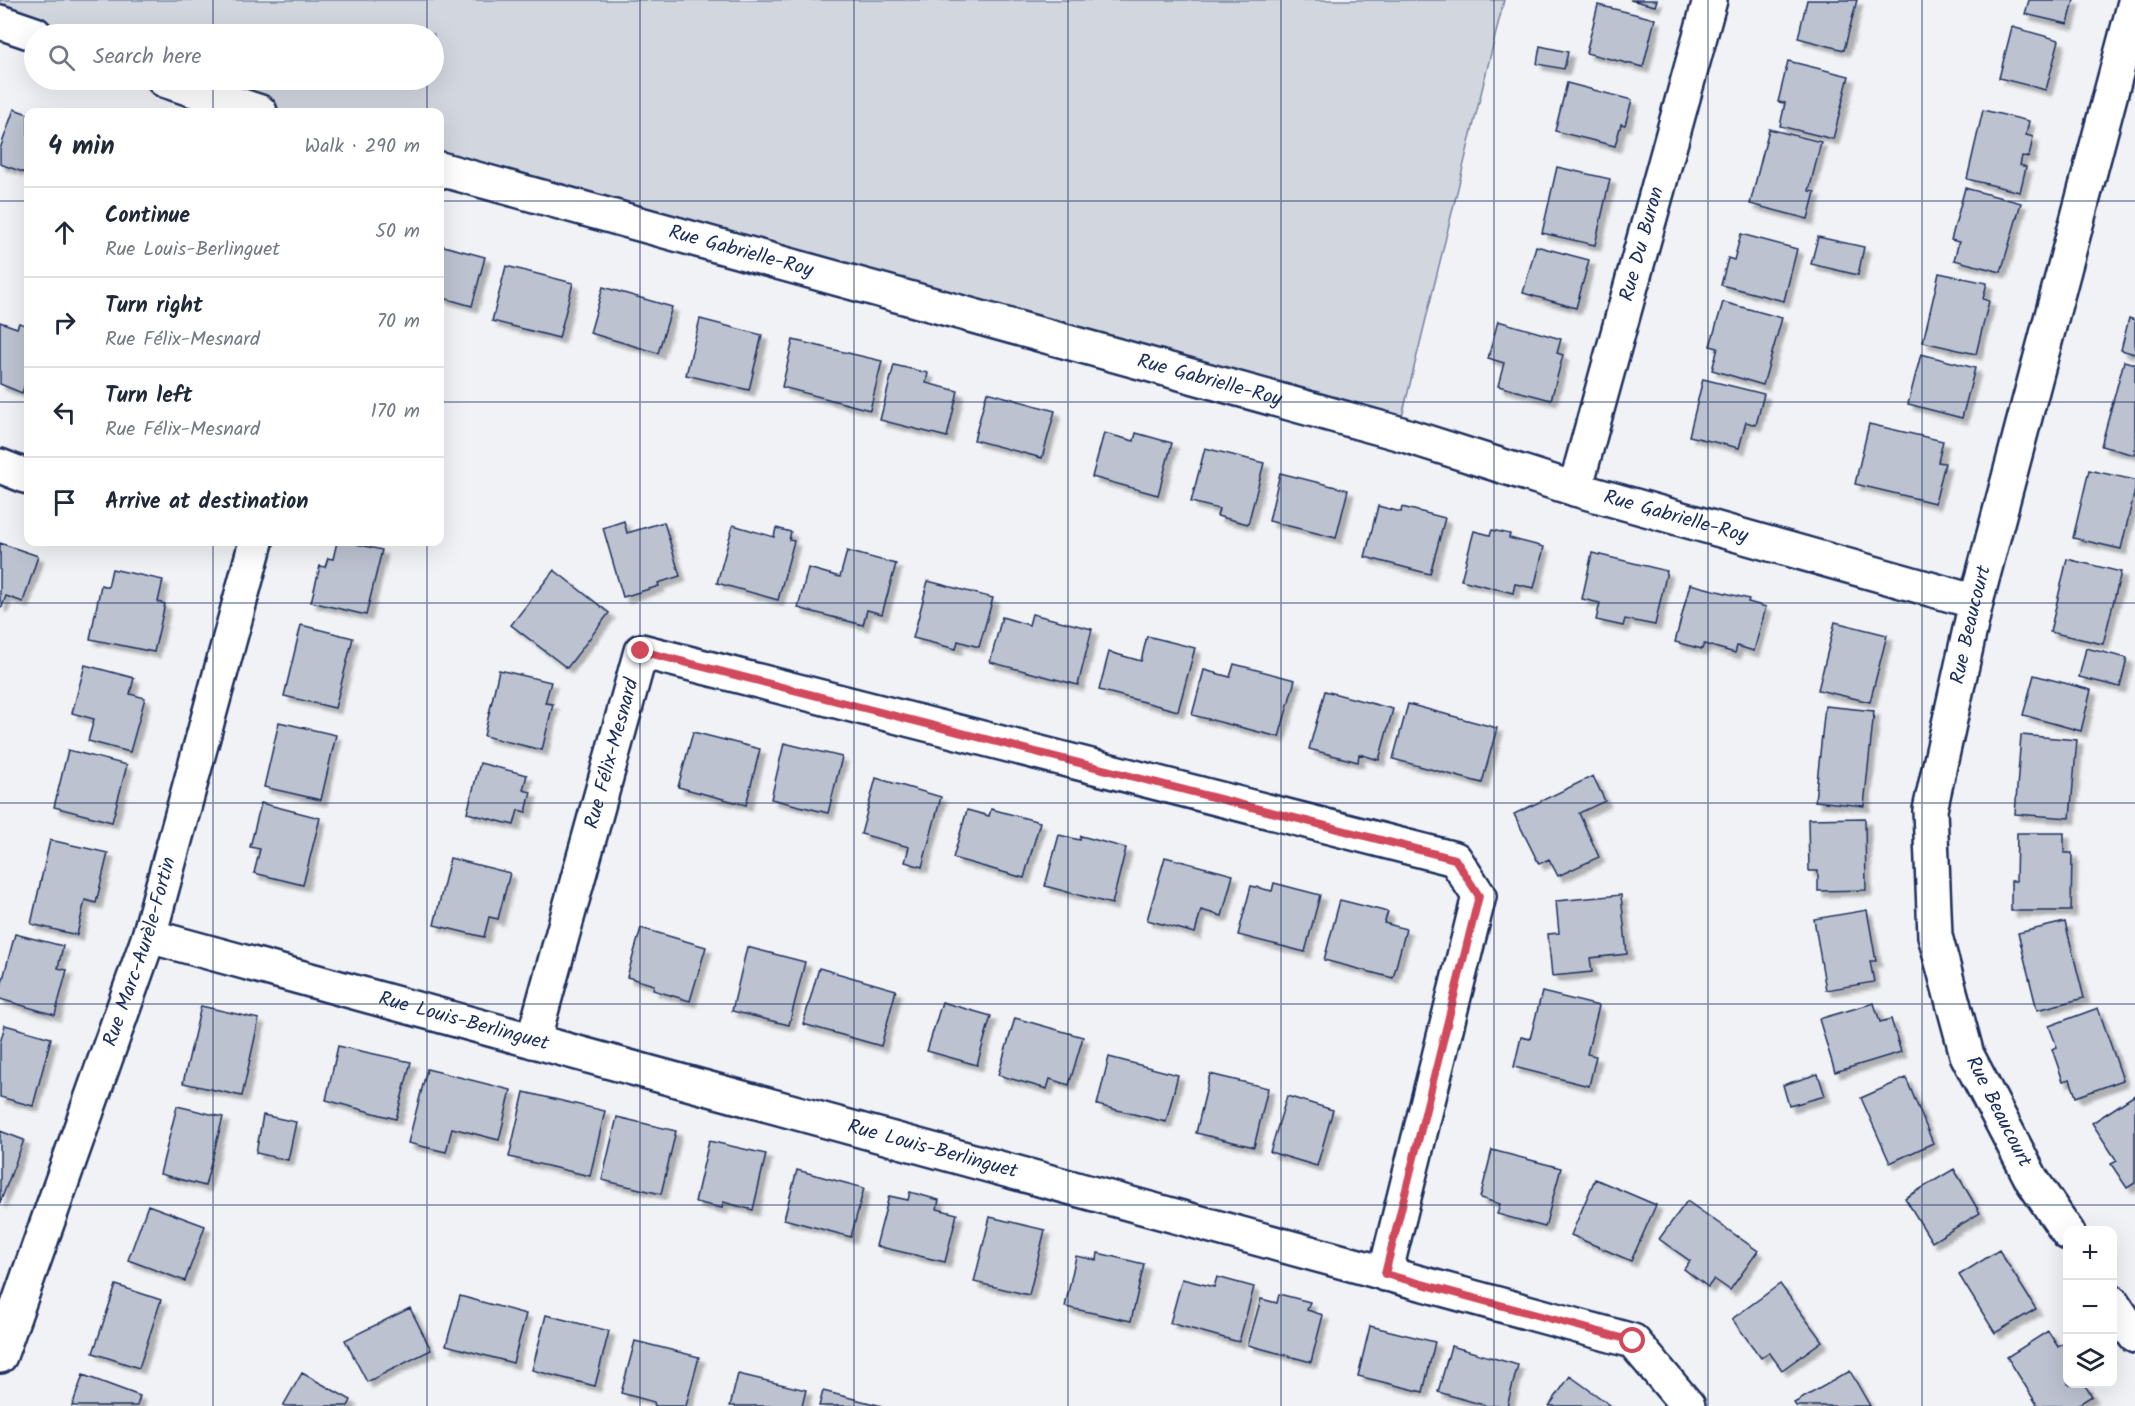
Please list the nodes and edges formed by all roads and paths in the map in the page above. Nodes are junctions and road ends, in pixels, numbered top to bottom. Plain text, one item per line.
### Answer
1 (1710, 0) edge
2 (2135, 2) edge
3 (0, 22) edge
4 (24, 30) edge
5 (194, 90) edge
6 (248, 108) edge
7 (444, 170) edge
8 (0, 466) edge
9 (24, 475) edge
10 (1575, 489) junction
11 (255, 546) edge
12 (1976, 602) junction
13 (149, 936) junction
14 (533, 1041) junction
15 (2063, 1227) edge
16 (1385, 1274) junction
17 (2117, 1309) edge
18 (2135, 1336) edge
19 (0, 1356) edge
20 (1688, 1406) edge

1 - 10 street, Rue Du Buron
2 - 12 street, Rue Beaucourt
3 - 4 street
5 - 6 street
7 - 10 street, Rue Gabrielle-Roy
8 - 9 street
10 - 12 street, Rue Gabrielle-Roy
11 - 13 street, Rue Marc-Aurèle-Fortin
12 - 15 street, Rue Beaucourt
13 - 14 street, Rue Louis-Berlinguet
13 - 19 street, Rue Marc-Aurèle-Fortin
14 - 16 street, Rue Louis-Berlinguet
14 - 16 street, Rue Félix-Mesnard
16 - 20 street, Rue Louis-Berlinguet
17 - 18 street

